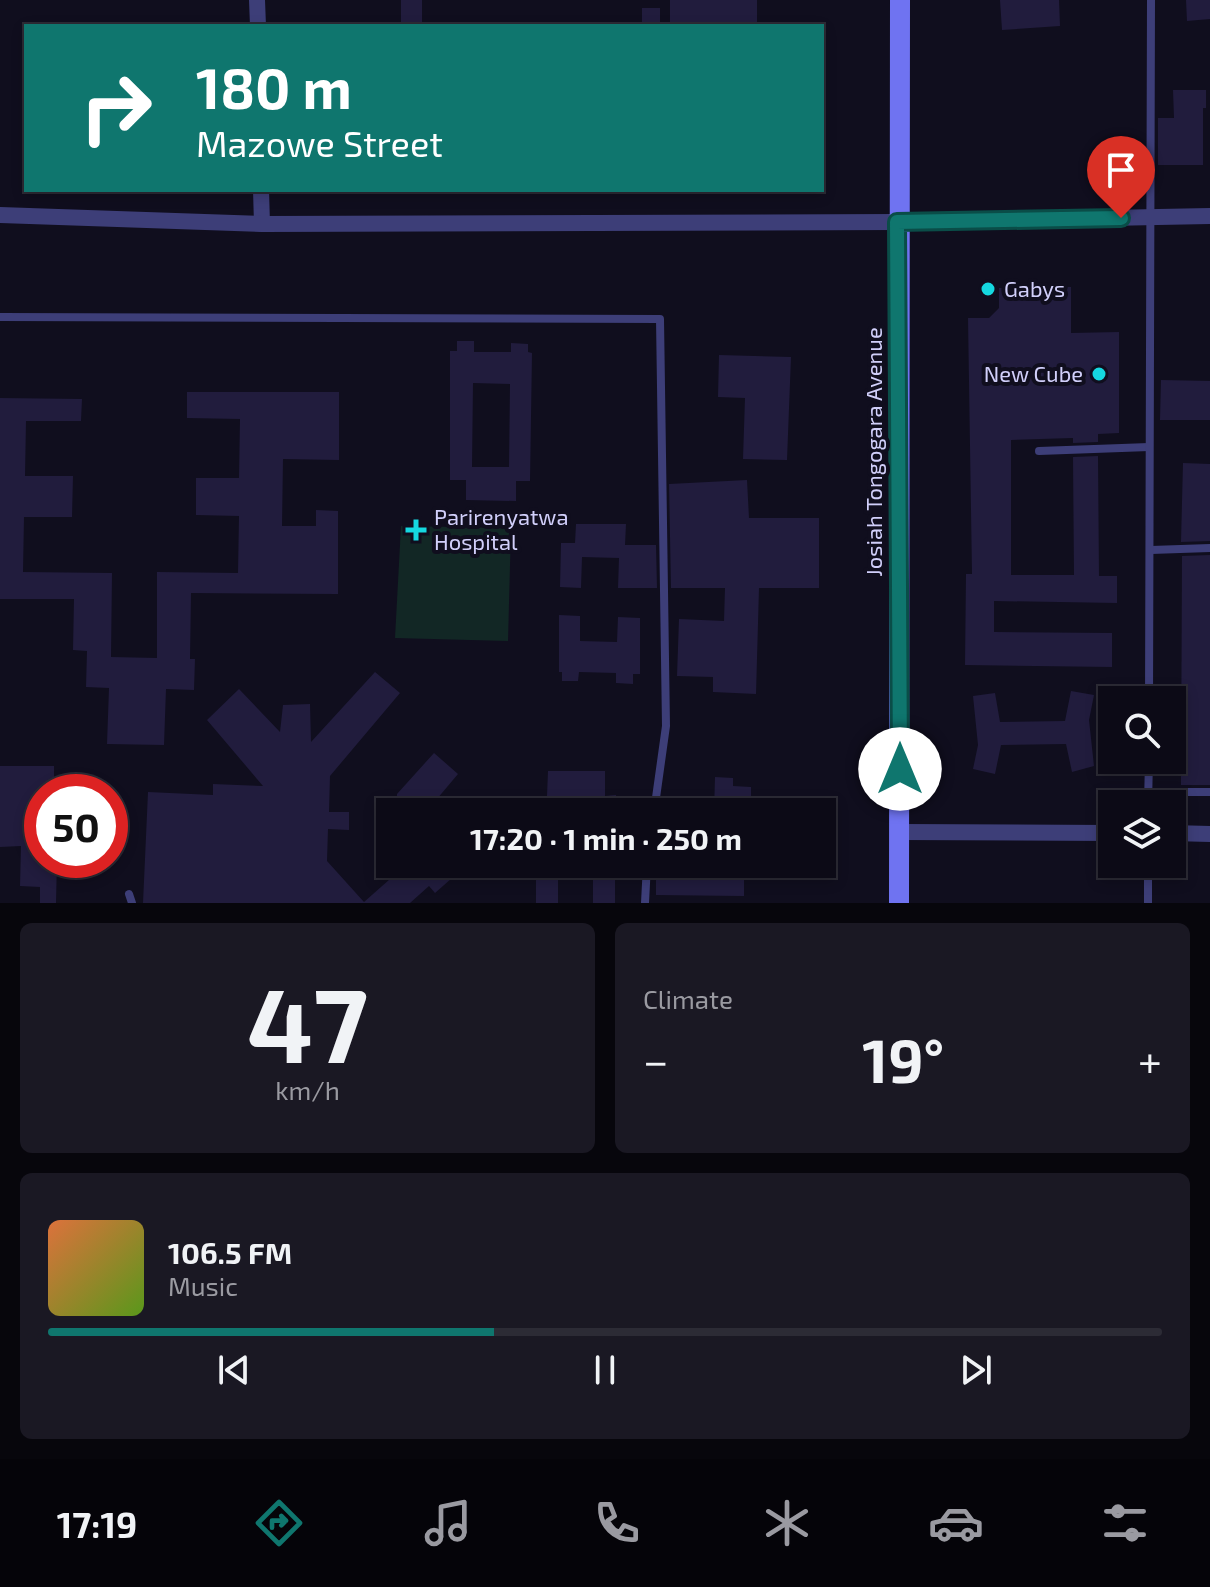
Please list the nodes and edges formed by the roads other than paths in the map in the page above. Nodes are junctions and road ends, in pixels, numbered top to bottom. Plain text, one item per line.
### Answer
1 (257, 0) edge
2 (900, 0) edge
3 (1151, 0) edge
4 (258, 24) edge
5 (261, 192) edge
6 (0, 215) edge
7 (1210, 216) edge
8 (1151, 217) junction
9 (897, 222) junction
10 (262, 224) junction
11 (0, 317) edge
12 (1149, 447) junction
13 (1039, 451) dead end
14 (1210, 548) edge
15 (1151, 550) junction
16 (1149, 686) edge
17 (1186, 792) edge
18 (1210, 792) edge
19 (656, 798) edge
20 (900, 832) junction
21 (1098, 833) edge
22 (1186, 833) edge
23 (1210, 834) edge
24 (646, 878) edge
25 (1148, 878) edge
26 (645, 903) edge
27 (899, 903) edge
28 (1148, 903) edge

1 - 4 street
2 - 9 main road, Josiah Tongogara Avenue
3 - 8 lane
5 - 10 street
6 - 10 street
7 - 8 street
8 - 9 street
8 - 12 lane
9 - 10 street
9 - 20 main road, Josiah Tongogara Avenue
11 - 19 lane
12 - 13 lane
12 - 15 lane
14 - 15 lane
15 - 16 lane
17 - 18 lane
20 - 21 street
20 - 27 main road, Josiah Tongogara Avenue
22 - 23 street
24 - 26 lane
25 - 28 lane

